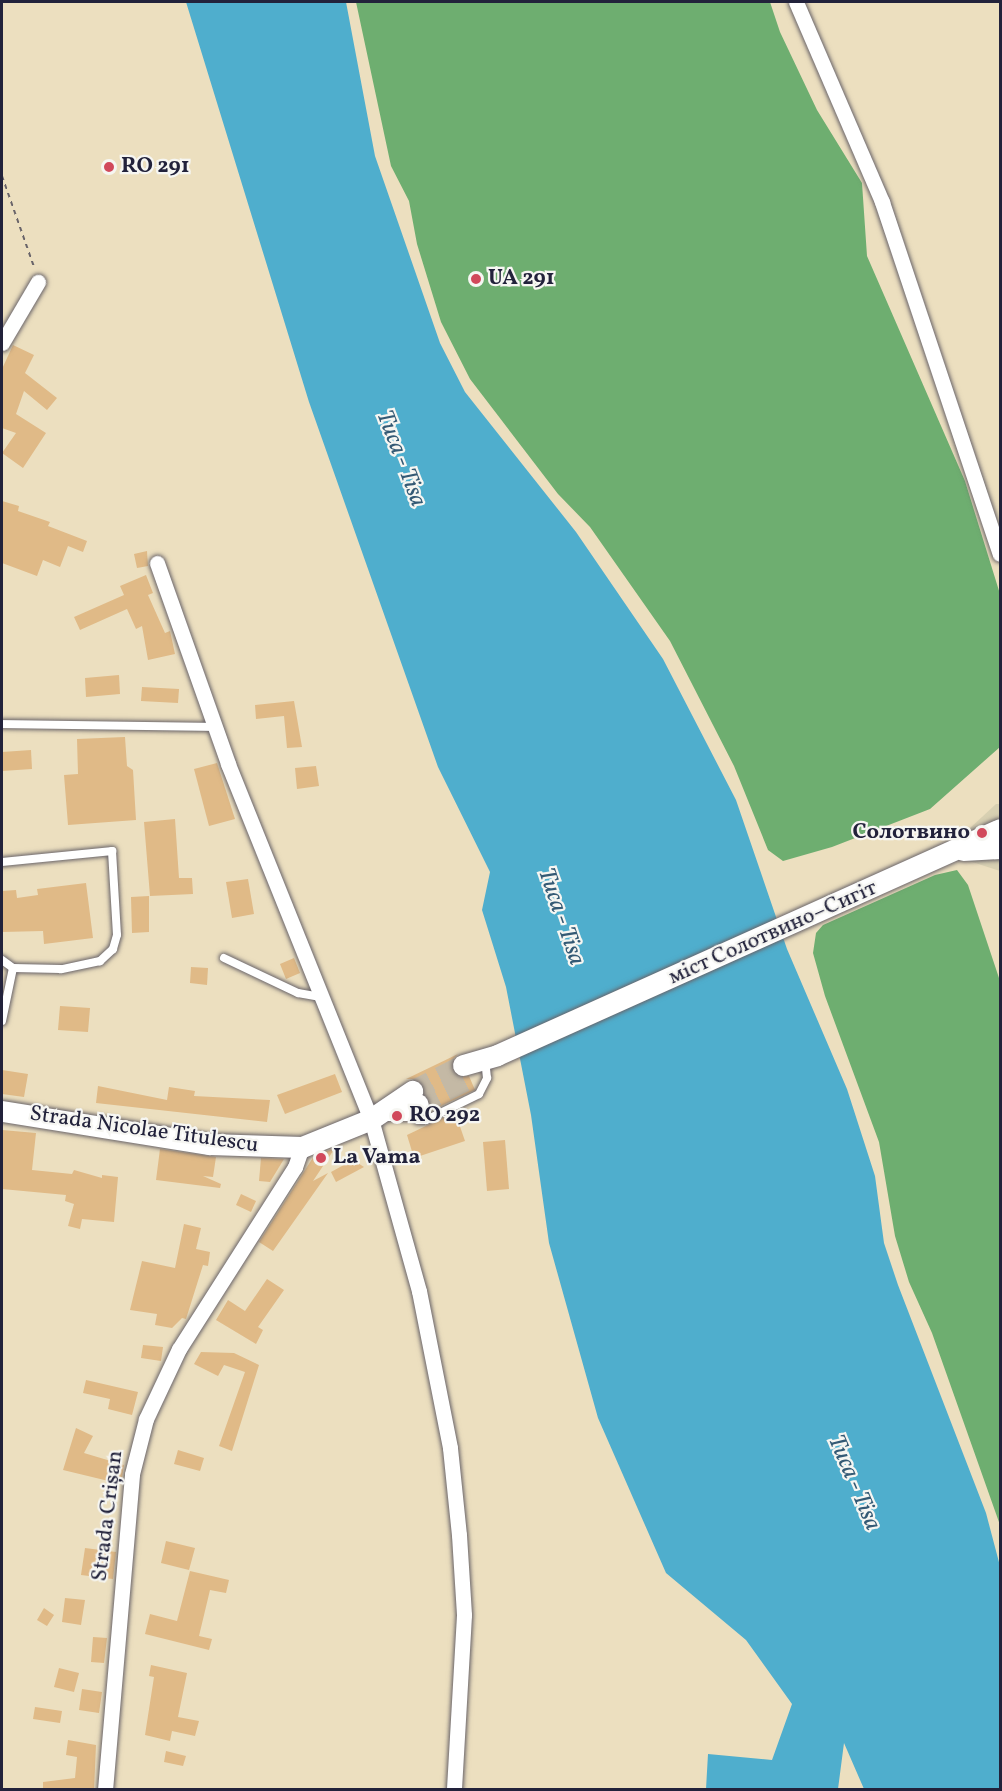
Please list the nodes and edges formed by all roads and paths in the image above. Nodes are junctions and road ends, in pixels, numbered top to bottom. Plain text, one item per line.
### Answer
1 (796, 2) edge
2 (2, 176) edge
3 (38, 282) joint
4 (2, 343) edge
5 (1000, 554) edge
6 (157, 562) dead end
7 (2, 724) edge
8 (215, 727) junction
9 (1000, 829) edge
10 (1000, 848) edge
11 (955, 853) junction
12 (2, 862) edge
13 (224, 958) dead end
14 (2, 960) edge
15 (13, 968) junction
16 (322, 997) junction
17 (2, 1021) edge
18 (485, 1063) joint
19 (399, 1107) junction
20 (2, 1111) edge
21 (302, 1147) junction
22 (105, 1790) edge
23 (454, 1790) edge

1 - 5 street
2 - 3 path
3 - 4 street
6 - 8 street
7 - 8 lane
8 - 16 street
9 - 11 street
10 - 11 street
11 - 18 street, міст Солотвино–Сигіт
12 - 15 lane
13 - 16 lane
14 - 15 lane
15 - 17 lane
16 - 19 street
18 - 19 lane
19 - 21 street, Strada Nicolae Titulescu
19 - 23 street
20 - 21 street, Strada Nicolae Titulescu
21 - 22 street, Strada Crișan

